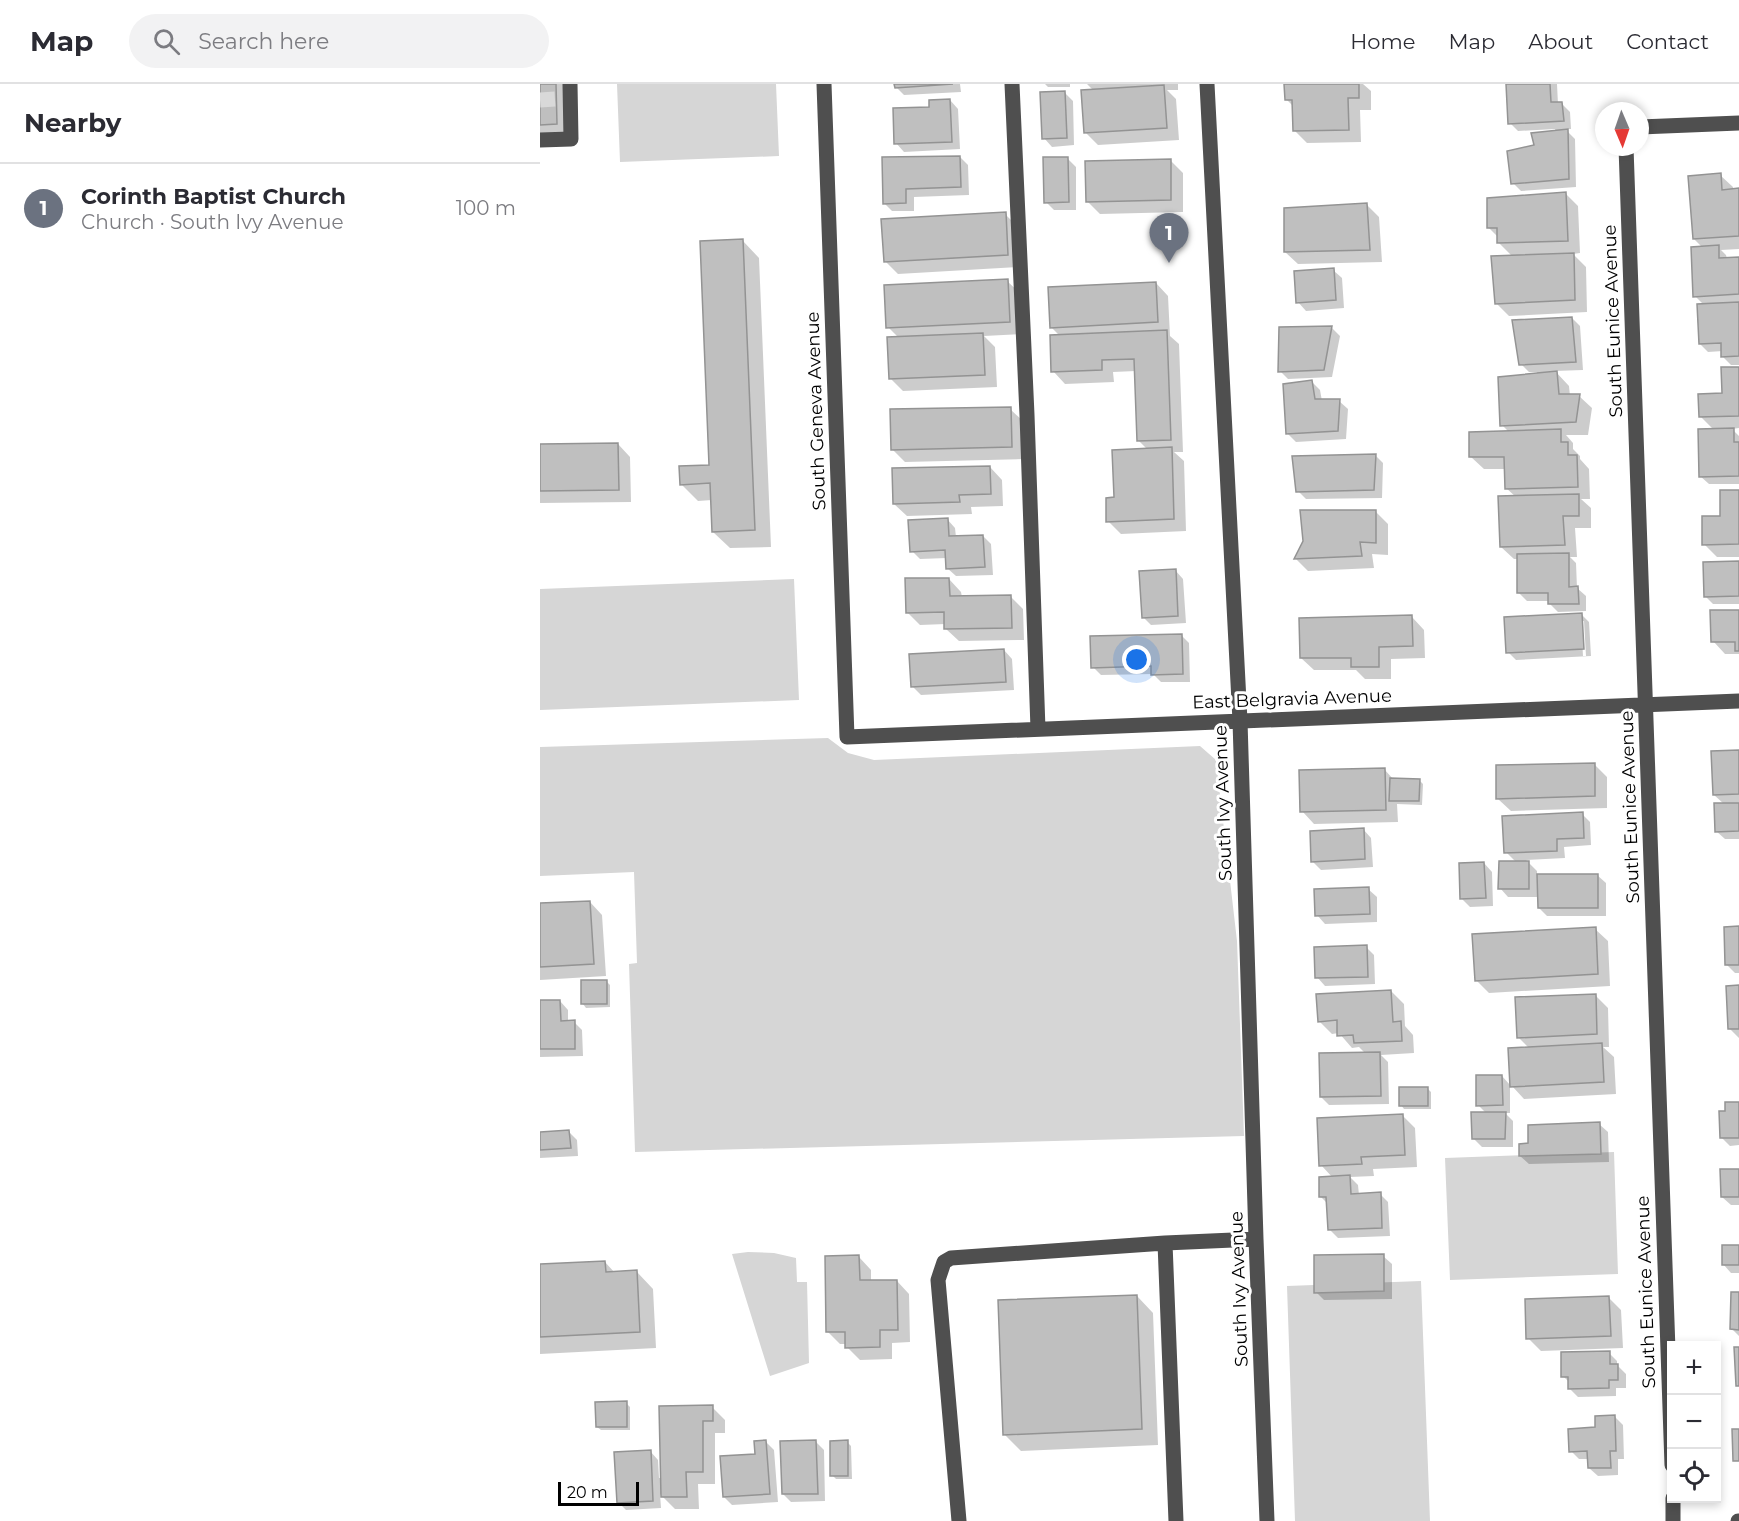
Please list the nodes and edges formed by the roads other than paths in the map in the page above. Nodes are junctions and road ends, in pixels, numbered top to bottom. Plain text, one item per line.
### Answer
1 (824, 84) edge
2 (1012, 84) edge
3 (1207, 84) edge
4 (566, 94) edge
5 (1739, 123) edge
6 (1649, 127) edge
7 (540, 140) edge
8 (1626, 156) edge
9 (1739, 701) edge
10 (1646, 705) junction
11 (1240, 721) junction
12 (1038, 729) junction
13 (847, 737) joint
14 (1256, 1239) junction
15 (1165, 1243) junction
16 (1670, 1449) edge
17 (1673, 1503) edge
18 (959, 1521) edge
19 (1176, 1521) edge
20 (1268, 1521) edge
21 (1673, 1521) edge

1 - 13 street, South Geneva Avenue
2 - 12 street
3 - 11 street, South Ivy Avenue
4 - 7 street
5 - 6 street
8 - 10 street, South Eunice Avenue
9 - 10 street, East Belgravia Avenue
10 - 11 street, East Belgravia Avenue
10 - 16 street, South Eunice Avenue
11 - 12 street, East Belgravia Avenue
11 - 14 street, South Ivy Avenue
12 - 13 street, East Belgravia Avenue
14 - 15 street
14 - 20 street, South Ivy Avenue
15 - 18 street
15 - 19 street
17 - 21 street

